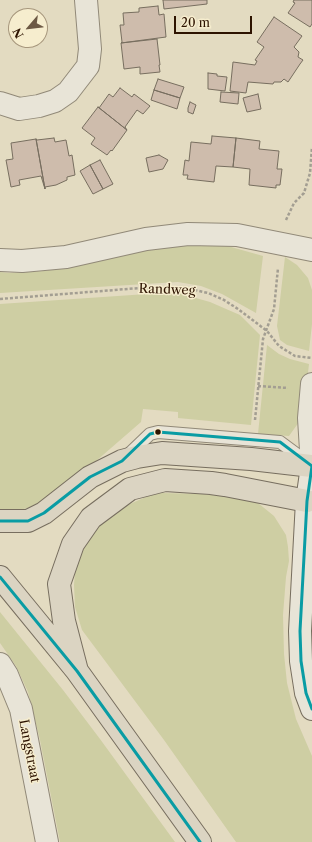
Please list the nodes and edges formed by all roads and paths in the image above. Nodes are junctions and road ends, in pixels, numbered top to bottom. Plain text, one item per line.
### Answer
1 (86, 0) edge
2 (0, 104) edge
3 (312, 250) edge
4 (0, 260) edge
5 (0, 299) edge
6 (267, 331) junction
7 (312, 358) edge
8 (312, 384) edge
9 (255, 422) dead end
10 (312, 465) edge
11 (307, 501) junction
12 (0, 521) edge
13 (0, 577) edge
14 (0, 664) edge
15 (77, 671) junction
16 (312, 709) edge
17 (46, 842) edge
18 (200, 842) edge

1 - 2 street
3 - 4 street
5 - 6 path, Randweg
6 - 7 path, Randweg
6 - 9 path
8 - 10 street
10 - 11 street
10 - 12 main road
11 - 15 main road
11 - 16 street
13 - 15 main road
14 - 17 street, Langstraat
15 - 18 main road

